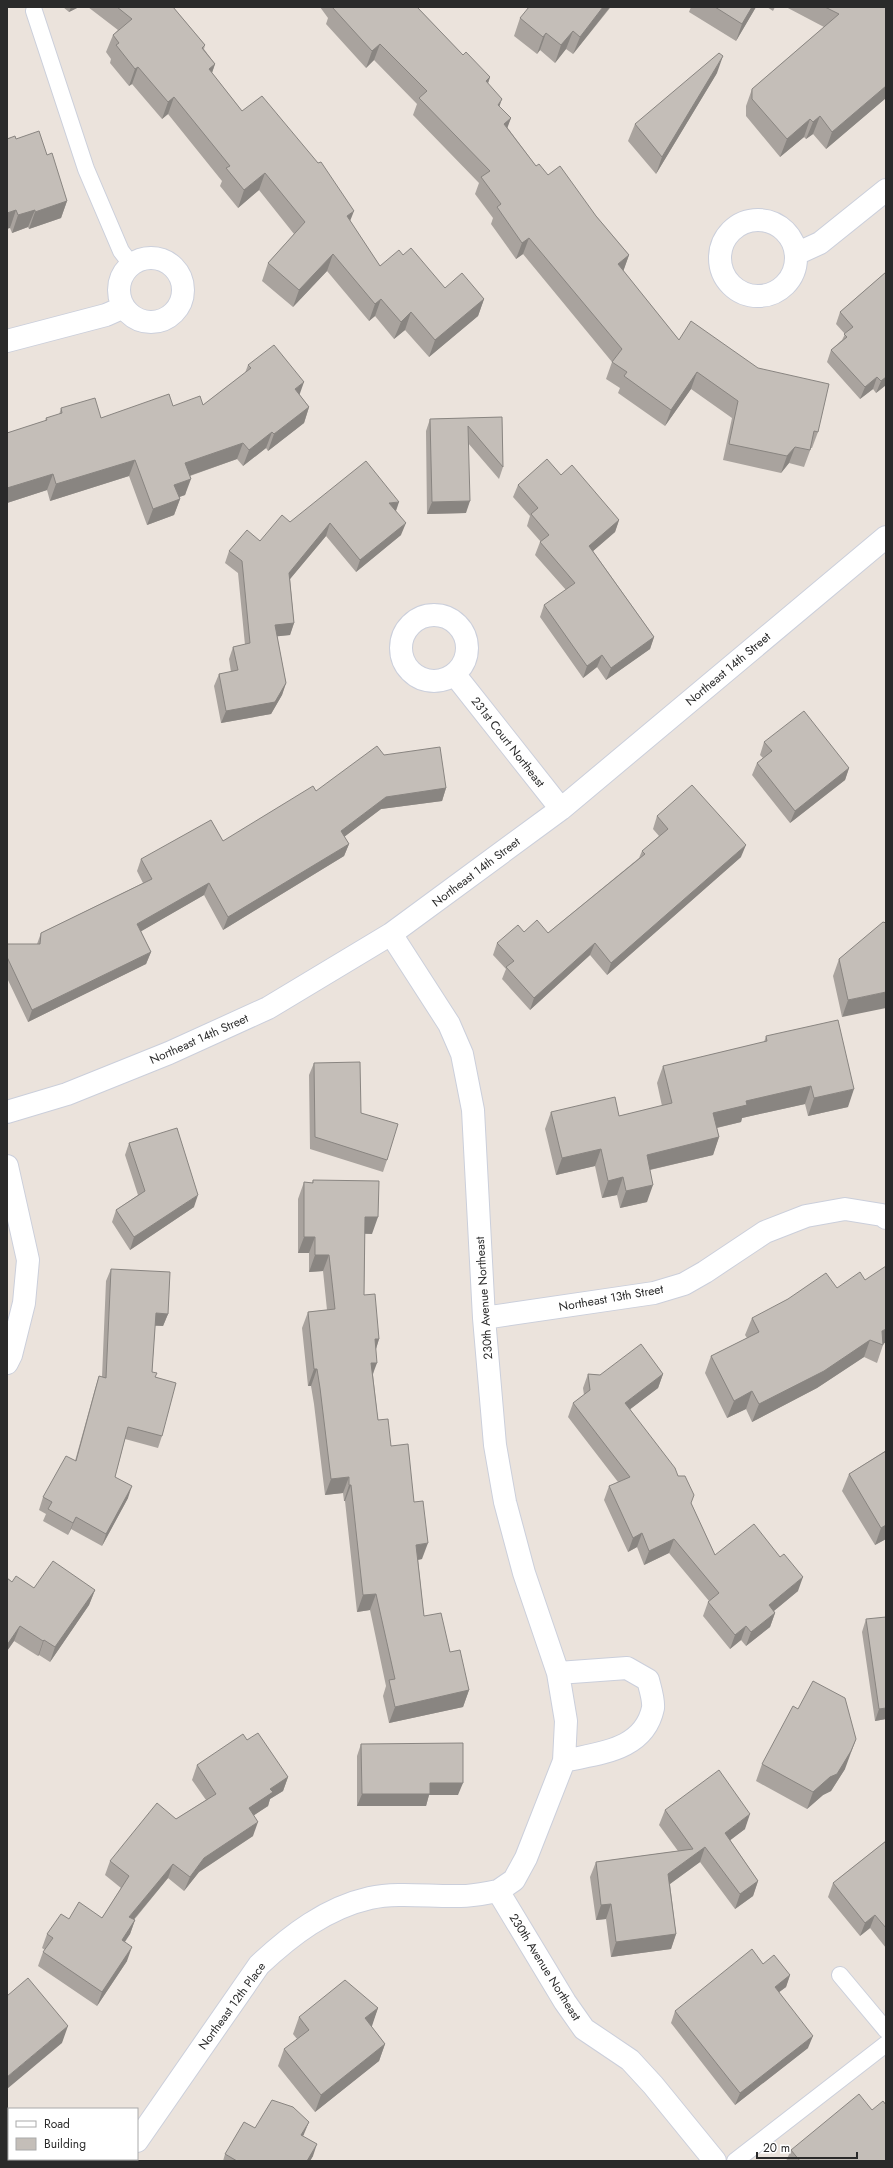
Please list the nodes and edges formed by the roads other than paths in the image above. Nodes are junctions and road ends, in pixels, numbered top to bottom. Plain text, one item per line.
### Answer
1 (34, 10) dead end
2 (886, 190) edge
3 (796, 254) dead end
4 (131, 264) junction
5 (124, 307) junction
6 (7, 341) edge
7 (886, 537) edge
8 (455, 675) dead end
9 (561, 809) junction
10 (391, 934) junction
11 (7, 1112) edge
12 (7, 1166) edge
13 (886, 1218) edge
14 (484, 1318) junction
15 (7, 1363) edge
16 (558, 1673) junction
17 (564, 1761) junction
18 (498, 1892) junction
19 (840, 1975) dead end
20 (886, 2030) edge
21 (886, 2044) edge
22 (138, 2140) edge
23 (715, 2161) edge
24 (734, 2161) edge

1 - 4 lane
2 - 3 street
4 - 5 street
4 - 5 street
5 - 6 street
7 - 9 street, Northeast 14th Street
8 - 9 street, 231st Court Northeast
9 - 10 street, Northeast 14th Street
10 - 11 street, Northeast 14th Street
10 - 14 street, 230th Avenue Northeast
12 - 15 street
13 - 14 street, Northeast 13th Street
14 - 16 street, 230th Avenue Northeast
16 - 17 street, 230th Avenue Northeast
16 - 17 street
17 - 18 street, 230th Avenue Northeast
18 - 22 street, Northeast 12th Place
18 - 23 street, 230th Avenue Northeast
19 - 20 lane
21 - 24 lane

